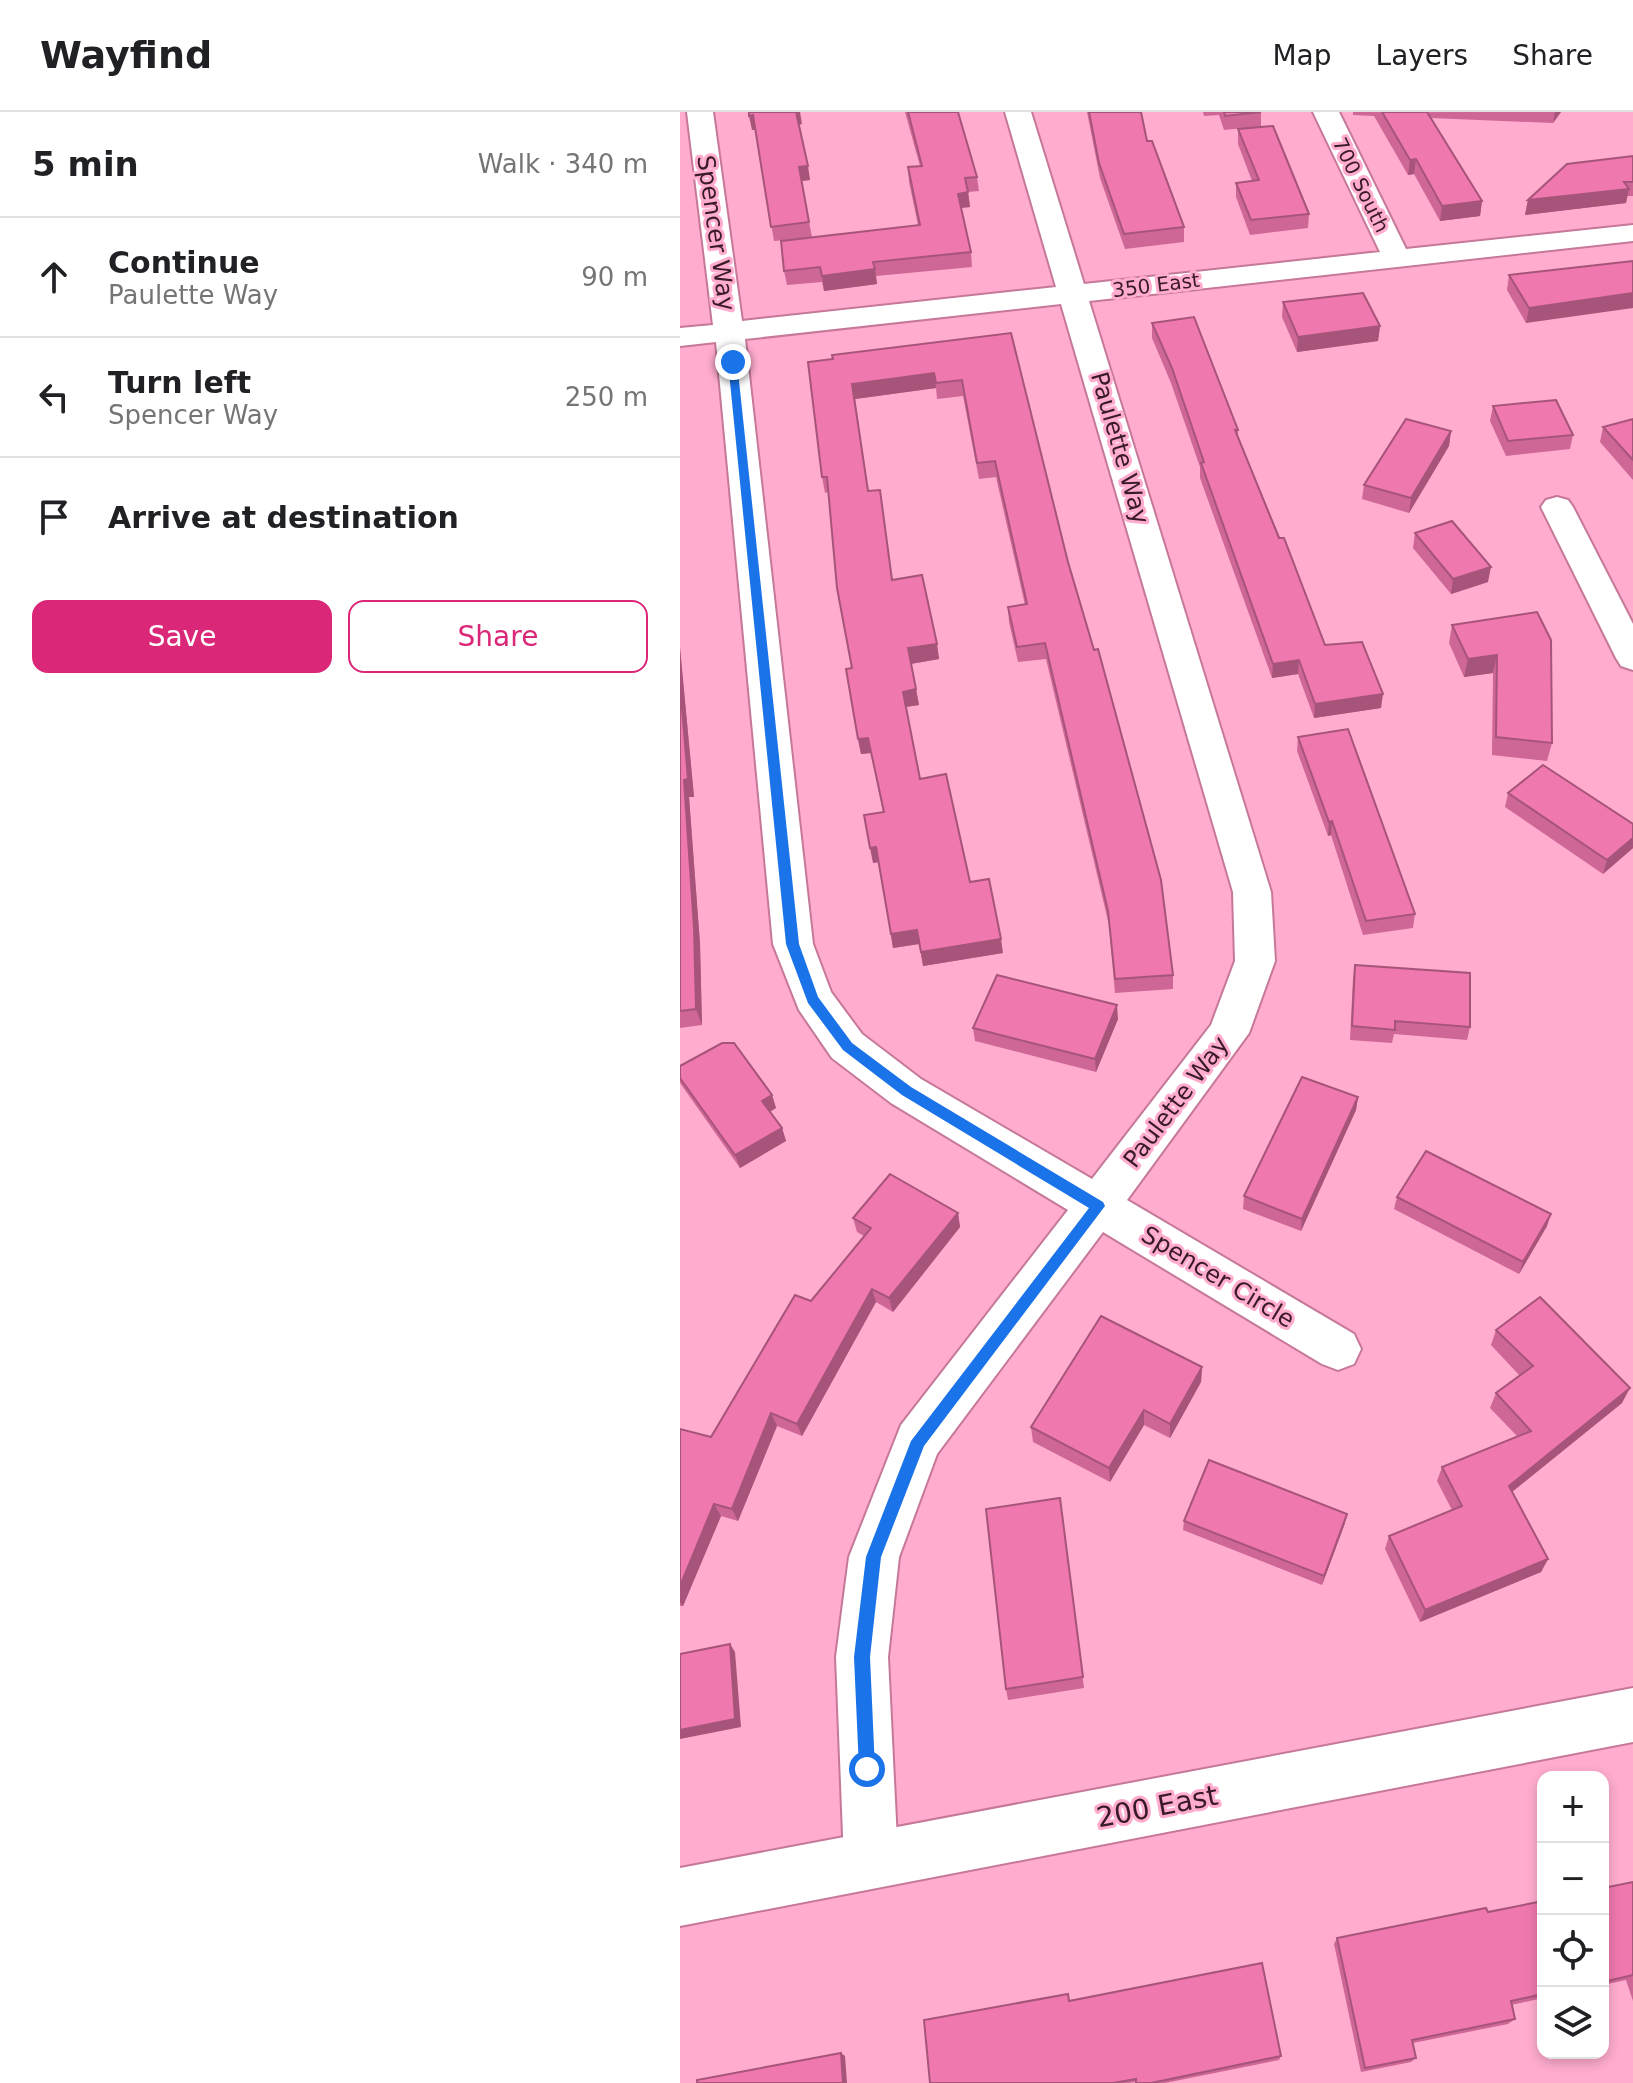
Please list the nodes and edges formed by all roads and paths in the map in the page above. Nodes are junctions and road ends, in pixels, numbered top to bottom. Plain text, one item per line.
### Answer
1 (700, 112) edge
2 (1018, 112) edge
3 (1326, 112) edge
4 (1633, 233) edge
5 (1396, 257) junction
6 (1075, 294) junction
7 (729, 332) junction
8 (680, 337) edge
9 (1557, 507) dead end
10 (1633, 658) edge
11 (1099, 1206) junction
12 (1338, 1349) dead end
13 (1633, 1715) edge
14 (871, 1861) junction
15 (680, 1897) edge

1 - 7 street, Spencer Way
2 - 6 street, Paulette Way
3 - 5 street, 700 South
4 - 5 street, 350 East
5 - 6 street, 350 East
6 - 7 street, 350 East
6 - 11 street, Paulette Way
7 - 8 street, 350 East
7 - 11 street, Spencer Way
9 - 10 street
11 - 12 street, Spencer Circle
11 - 14 street, Paulette Way
13 - 14 main road, 200 East
14 - 15 main road, 200 East

